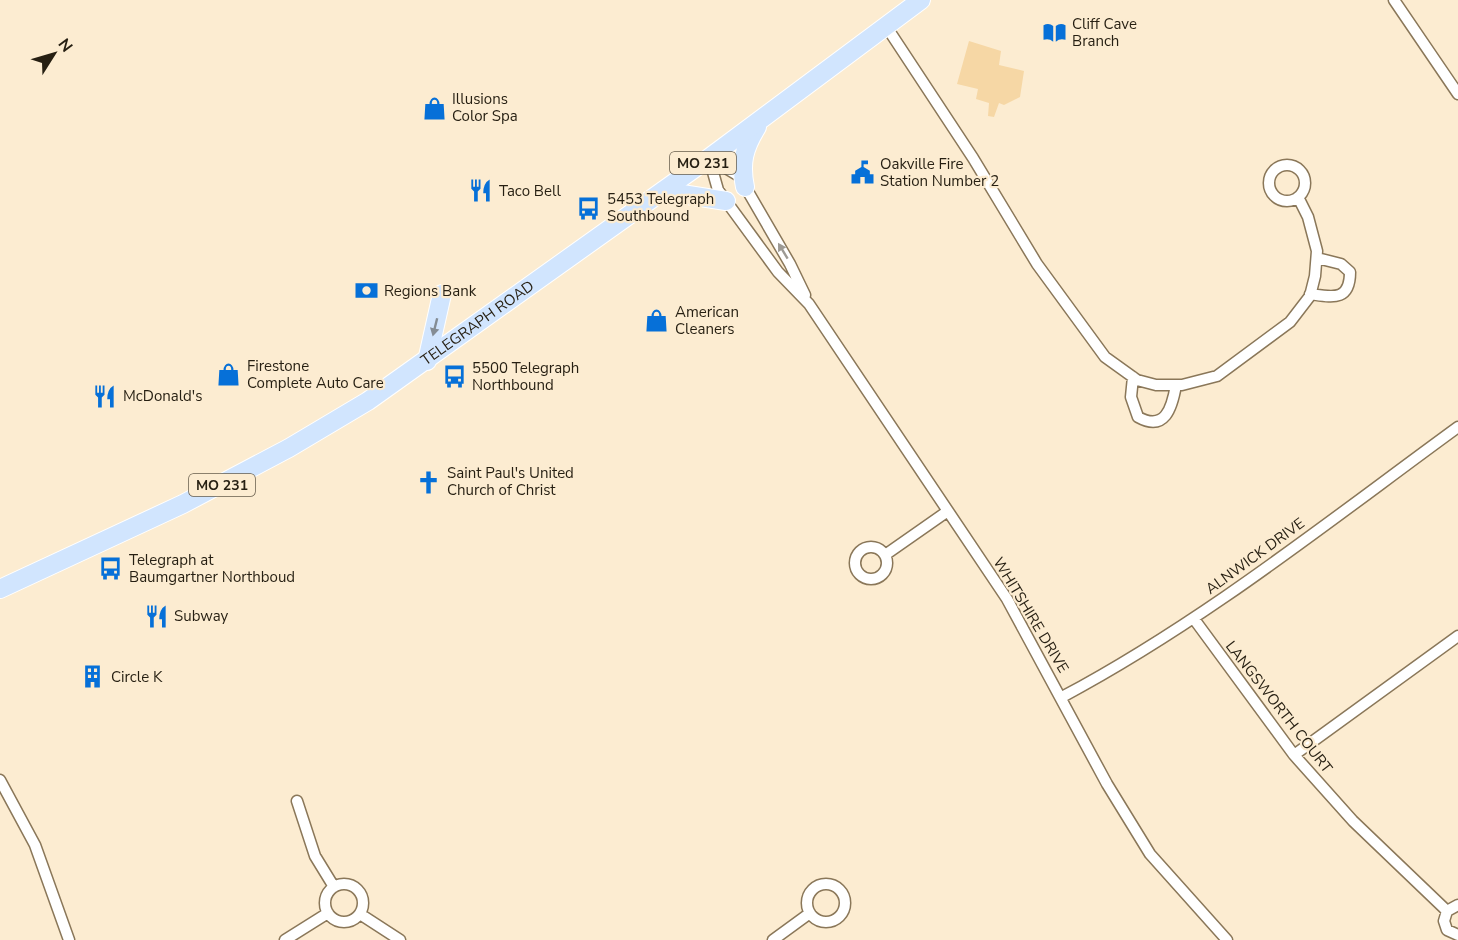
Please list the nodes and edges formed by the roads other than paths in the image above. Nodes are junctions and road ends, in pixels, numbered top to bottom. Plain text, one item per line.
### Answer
1 (921, 0) edge
2 (1394, 0) edge
3 (886, 26) junction
4 (1458, 94) edge
5 (760, 121) junction
6 (710, 158) junction
7 (745, 187) junction
8 (663, 192) junction
9 (1298, 197) dead end
10 (726, 201) junction
11 (1317, 258) junction
12 (442, 294) dead end
13 (1310, 294) junction
14 (808, 304) junction
15 (427, 361) junction
16 (1133, 377) junction
17 (1176, 385) junction
18 (1458, 427) edge
19 (948, 511) junction
20 (885, 555) dead end
21 (0, 589) edge
22 (1194, 619) junction
23 (1458, 636) edge
24 (1062, 697) junction
25 (1294, 755) junction
26 (0, 780) edge
27 (297, 801) dead end
28 (334, 887) junction
29 (1458, 905) edge
30 (1447, 911) junction
31 (328, 913) junction
32 (810, 913) dead end
33 (360, 914) junction
34 (1458, 936) edge
35 (69, 940) edge
36 (285, 940) edge
37 (400, 940) edge
38 (773, 940) edge
39 (1227, 940) edge

1 - 3 main road, TELEGRAPH ROAD / MO 231
2 - 4 street
3 - 5 main road, TELEGRAPH ROAD / MO 231
3 - 16 street
5 - 6 main road, TELEGRAPH ROAD / MO 231
5 - 7 main road
6 - 7 street, WHITSHIRE DRIVE
6 - 8 main road, TELEGRAPH ROAD / MO 231
6 - 10 street, WHITSHIRE DRIVE
14 -> 7 street, WHITSHIRE DRIVE
8 - 10 main road
8 - 15 main road, TELEGRAPH ROAD / MO 231
9 - 11 street
10 - 14 street, WHITSHIRE DRIVE
11 - 13 street
11 - 13 street
12 -> 15 main road
13 - 17 street
14 - 19 street, WHITSHIRE DRIVE
15 - 21 main road, TELEGRAPH ROAD / MO 231
16 - 17 street
16 - 17 street
18 - 22 street, ALNWICK DRIVE
19 - 20 street
19 - 24 street, WHITSHIRE DRIVE
22 - 24 street, ALNWICK DRIVE
22 - 25 street, LANGSWORTH COURT
23 - 25 street
24 - 39 street, WHITSHIRE DRIVE
25 - 30 street, LANGSWORTH COURT
26 - 35 street
27 - 28 street
28 - 31 street
28 - 33 street
29 - 30 street
30 - 34 street, LANGSWORTH COURT
31 - 33 street
31 - 36 street
32 - 38 street
33 - 37 street

